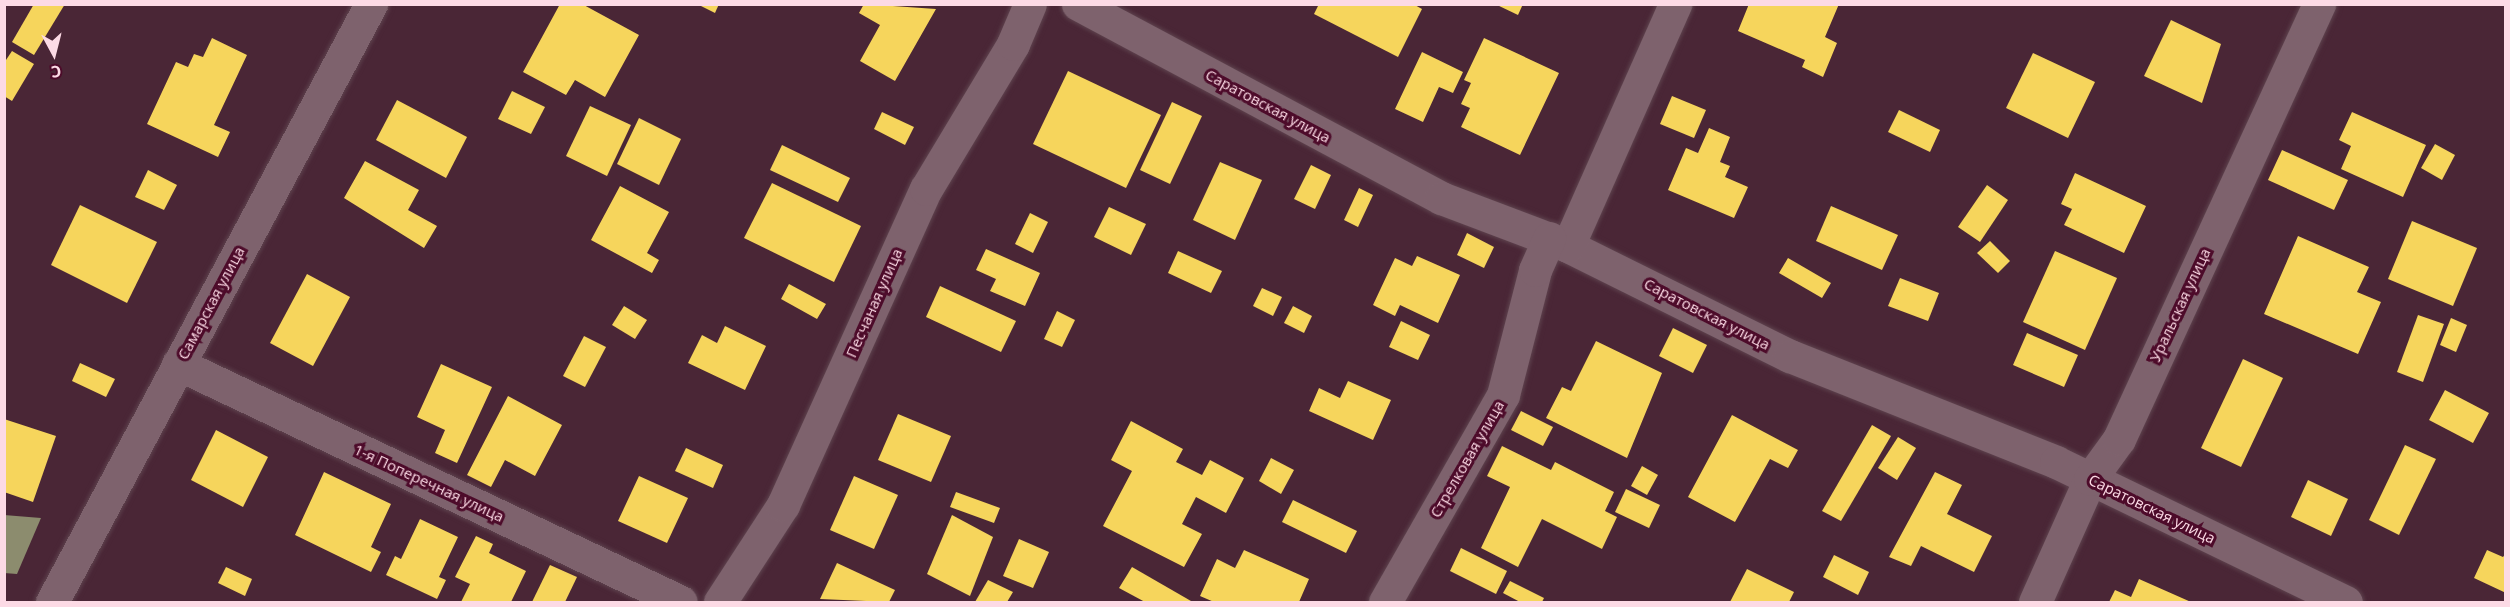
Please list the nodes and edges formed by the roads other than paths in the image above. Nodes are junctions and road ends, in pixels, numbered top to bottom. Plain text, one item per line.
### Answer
1 (371, 4) edge
2 (1030, 4) edge
3 (1078, 4) edge
4 (1675, 4) edge
5 (2319, 4) edge
6 (1558, 242) junction
7 (178, 364) junction
8 (2090, 478) junction
9 (52, 603) edge
10 (681, 603) edge
11 (720, 603) edge
12 (1385, 603) edge
13 (2035, 603) edge
14 (2346, 603) edge

1 - 7 street, Самарская улица
2 - 11 street, Песчаная улица
3 - 6 street, Саратовская улица
4 - 6 street, Стрелковая улица
5 - 8 street, Уральская улица
6 - 8 street, Саратовская улица
6 - 12 street, Стрелковая улица
7 - 9 street, Самарская улица
7 - 10 street, 1-я Поперечная улица
8 - 13 street, Уральская улица
8 - 14 street, Саратовская улица

